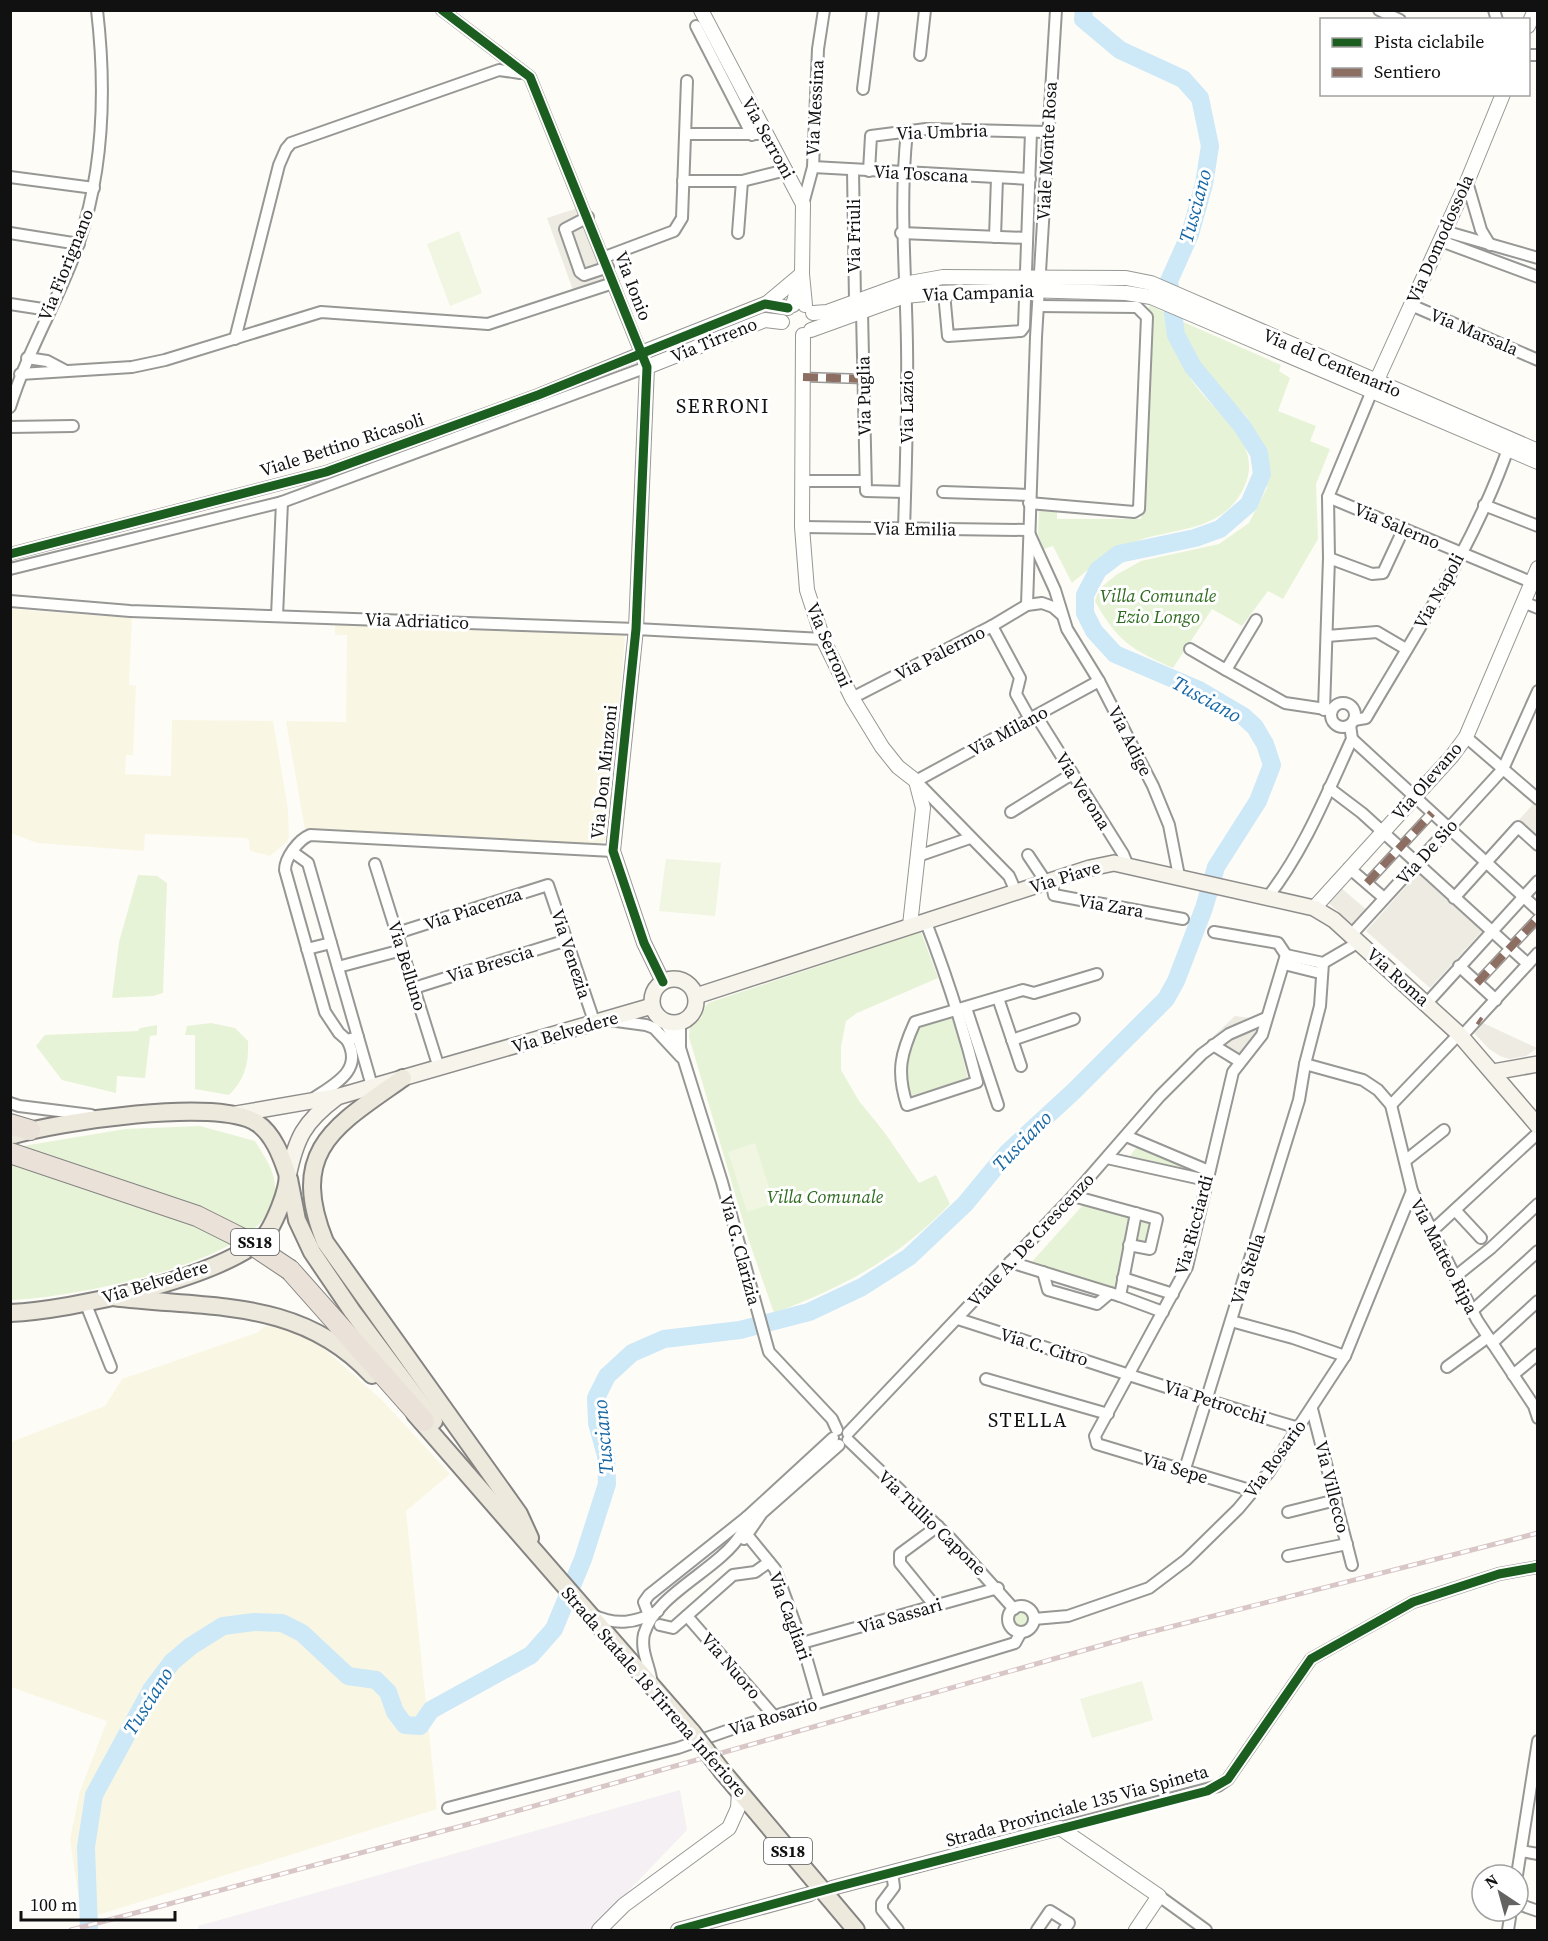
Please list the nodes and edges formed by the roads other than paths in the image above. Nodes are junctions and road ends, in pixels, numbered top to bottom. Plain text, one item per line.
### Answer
1 (97, 10) edge
2 (442, 10) edge
3 (701, 10) edge
4 (824, 10) edge
5 (873, 10) edge
6 (925, 10) edge
7 (1056, 10) edge
8 (1379, 10) edge
9 (1396, 18) edge
10 (696, 26) dead end
11 (920, 55) dead end
12 (522, 73) junction
13 (687, 81) dead end
14 (862, 89) dead end
15 (1502, 96) edge
16 (907, 131) junction
17 (1031, 132) junction
18 (1048, 132) junction
19 (686, 134) junction
20 (759, 134) junction
21 (813, 167) junction
22 (786, 170) junction
23 (854, 170) junction
24 (869, 171) junction
25 (902, 172) junction
26 (10, 177) edge
27 (997, 178) junction
28 (1030, 180) junction
29 (683, 181) junction
30 (742, 181) junction
31 (1467, 182) junction
32 (94, 188) junction
33 (803, 204) junction
34 (588, 217) junction
35 (738, 232) dead end
36 (10, 233) edge
37 (901, 233) junction
38 (1443, 236) junction
39 (995, 237) junction
40 (1027, 238) junction
41 (79, 244) junction
42 (1490, 244) junction
43 (1538, 258) edge
44 (606, 262) junction
45 (802, 274) junction
46 (1538, 277) edge
47 (1126, 278) joint
48 (613, 284) junction
49 (1025, 284) junction
50 (1039, 285) junction
51 (904, 290) junction
52 (1151, 290) junction
53 (944, 292) junction
54 (10, 304) edge
55 (766, 304) junction
56 (1411, 304) junction
57 (1038, 306) junction
58 (858, 307) junction
59 (800, 308) junction
60 (49, 310) junction
61 (782, 322) junction
62 (807, 333) junction
63 (235, 339) junction
64 (35, 341) junction
65 (641, 353) junction
66 (26, 359) junction
67 (1538, 360) edge
68 (47, 361) junction
69 (647, 367) junction
70 (65, 371) junction
71 (41, 372) junction
72 (20, 374) junction
73 (803, 377) junction
74 (864, 379) junction
75 (1374, 386) junction
76 (10, 407) edge
77 (73, 426) dead end
78 (10, 427) edge
79 (1510, 444) junction
80 (1538, 451) edge
81 (1538, 462) edge
82 (802, 481) junction
83 (865, 481) junction
84 (905, 492) junction
85 (943, 492) dead end
86 (1328, 497) junction
87 (1029, 499) junction
88 (282, 502) junction
89 (1484, 505) junction
90 (1538, 526) edge
91 (802, 528) junction
92 (1404, 528) junction
93 (904, 529) junction
94 (1028, 530) junction
95 (1460, 553) junction
96 (10, 554) edge
97 (1329, 558) junction
98 (1538, 568) edge
99 (10, 569) edge
100 (1532, 582) junction
101 (10, 601) edge
102 (1523, 602) junction
103 (1027, 605) junction
104 (1538, 608) edge
105 (1061, 614) junction
106 (277, 616) junction
107 (1256, 620) dead end
108 (992, 626) junction
109 (636, 628) junction
110 (1328, 636) junction
111 (823, 639) junction
112 (1190, 649) dead end
113 (1406, 649) junction
114 (1226, 670) junction
115 (1099, 681) junction
116 (1538, 691) edge
117 (852, 698) junction
118 (1328, 710) junction
119 (1031, 719) junction
120 (1352, 722) junction
121 (1466, 737) junction
122 (1352, 740) junction
123 (1503, 769) junction
124 (1072, 774) junction
125 (916, 780) junction
126 (1329, 788) junction
127 (1414, 797) junction
128 (1538, 799) edge
129 (1011, 812) dead end
130 (1432, 813) junction
131 (1449, 828) junction
132 (1382, 832) junction
133 (970, 838) junction
134 (1538, 845) edge
135 (1400, 848) junction
136 (613, 851) junction
137 (294, 853) junction
138 (1028, 855) dead end
139 (918, 856) junction
140 (375, 864) dead end
141 (1416, 864) junction
142 (1485, 864) junction
143 (1128, 866) junction
144 (1349, 868) junction
145 (1184, 878) junction
146 (1538, 880) edge
147 (1049, 881) junction
148 (1367, 883) junction
149 (548, 885) joint
150 (1221, 888) joint
151 (1016, 892) junction
152 (1523, 897) junction
153 (1267, 898) junction
154 (1384, 898) junction
155 (1454, 898) junction
156 (1314, 908) junction
157 (1538, 910) edge
158 (1538, 918) edge
159 (1183, 919) dead end
160 (926, 920) junction
161 (910, 925) junction
162 (1490, 931) junction
163 (1214, 932) dead end
164 (397, 933) junction
165 (567, 940) junction
166 (1352, 942) junction
167 (331, 943) junction
168 (1510, 948) junction
169 (307, 949) junction
170 (402, 950) junction
171 (1538, 953) edge
172 (1283, 964) junction
173 (1528, 964) junction
174 (1459, 966) junction
175 (338, 967) junction
176 (1322, 968) junction
177 (1097, 974) dead end
178 (663, 981) junction
179 (1477, 983) junction
180 (414, 988) junction
181 (696, 996) junction
182 (998, 998) junction
183 (1496, 1000) junction
184 (1427, 1003) junction
185 (652, 1005) junction
186 (962, 1009) junction
187 (1266, 1018) junction
188 (1074, 1019) dead end
189 (664, 1021) junction
190 (602, 1022) junction
191 (680, 1023) junction
192 (1460, 1035) junction
193 (353, 1039) junction
194 (1012, 1040) junction
195 (1213, 1045) junction
196 (681, 1048) junction
197 (684, 1060) junction
198 (1239, 1061) junction
199 (1305, 1064) junction
200 (1538, 1064) edge
201 (1021, 1066) dead end
202 (439, 1068) junction
203 (1493, 1072) junction
204 (403, 1078) junction
205 (372, 1086) junction
206 (340, 1096) junction
207 (308, 1102) junction
208 (10, 1103) edge
209 (998, 1105) dead end
210 (1391, 1105) junction
211 (236, 1114) junction
212 (106, 1117) junction
213 (10, 1124) edge
214 (1538, 1126) edge
215 (30, 1130) junction
216 (1444, 1130) dead end
217 (1538, 1133) edge
218 (10, 1136) edge
219 (1126, 1136) junction
220 (10, 1153) edge
221 (1107, 1158) junction
222 (1405, 1161) junction
223 (1208, 1176) junction
224 (288, 1177) junction
225 (1412, 1191) junction
226 (1073, 1196) junction
227 (1538, 1204) edge
228 (1455, 1210) junction
229 (1136, 1213) junction
230 (1433, 1230) junction
231 (1481, 1238) dead end
232 (1129, 1245) junction
233 (1538, 1251) edge
234 (1010, 1262) junction
235 (1456, 1276) junction
236 (1123, 1278) junction
237 (1115, 1294) junction
238 (1173, 1294) junction
239 (113, 1297) junction
240 (1538, 1301) edge
241 (85, 1302) junction
242 (1472, 1311) junction
243 (10, 1312) edge
244 (1163, 1312) junction
245 (958, 1320) junction
246 (1231, 1321) junction
247 (1490, 1340) junction
248 (1538, 1354) edge
249 (1345, 1356) junction
250 (111, 1367) dead end
251 (1447, 1367) dead end
252 (1131, 1374) junction
253 (1514, 1375) junction
254 (986, 1379) dead end
255 (1204, 1401) junction
256 (1536, 1405) edge
257 (1312, 1409) junction
258 (1108, 1414) junction
259 (1538, 1418) edge
260 (424, 1421) junction
261 (1299, 1428) junction
262 (841, 1437) junction
263 (1097, 1443) joint
264 (451, 1454) junction
265 (1184, 1472) junction
266 (1253, 1491) junction
267 (1336, 1500) junction
268 (1288, 1512) dead end
269 (747, 1517) junction
270 (938, 1526) junction
271 (748, 1536) junction
272 (1347, 1544) junction
273 (1288, 1556) dead end
274 (541, 1560) junction
275 (715, 1561) junction
276 (769, 1562) junction
277 (1352, 1565) dead end
278 (1538, 1567) edge
279 (998, 1588) junction
280 (935, 1606) junction
281 (581, 1607) junction
282 (1014, 1609) junction
283 (653, 1610) junction
284 (687, 1616) junction
285 (1034, 1619) junction
286 (660, 1625) dead end
287 (1021, 1632) junction
288 (802, 1643) junction
289 (652, 1686) junction
290 (819, 1702) junction
291 (774, 1716) junction
292 (1538, 1741) edge
293 (1537, 1753) edge
294 (739, 1791) junction
295 (448, 1808) dead end
296 (1060, 1828) junction
297 (1521, 1851) junction
298 (1538, 1854) edge
299 (1519, 1863) edge
300 (892, 1872) junction
301 (832, 1888) dead end
302 (810, 1894) dead end
303 (1159, 1896) junction
304 (599, 1930) edge
305 (678, 1930) edge
306 (856, 1930) edge
307 (898, 1930) edge
308 (1037, 1930) edge
309 (1064, 1930) edge
310 (1136, 1930) edge
311 (1206, 1930) edge

1 - 32 street, Via Fiorignano
2 - 12 street, Via Ionio
3 - 20 street, Via Serroni
4 - 21 street, Via Messina
5 - 14 street
6 - 11 street
7 - 18 street, Viale Monte Rosa
8 - 9 street
10 - 20 street
12 - 34 street, Via Ionio
12 - 63 street
13 - 19 street
15 - 31 street, Via Domodossola
16 - 17 street, Via Umbria
16 - 24 street, Via Umbria
16 - 25 street, Via Lazio
17 - 18 street, Via Umbria
17 - 28 street
18 - 50 street, Viale Monte Rosa
19 - 20 street
19 - 29 street
20 - 22 street, Via Serroni
21 - 23 street, Via Toscana
21 - 33 street, Via Messina
22 - 30 street
22 - 33 street, Via Serroni
23 - 24 street, Via Toscana
23 - 58 street, Via Friuli
24 - 25 street, Via Toscana
25 - 27 street, Via Toscana
25 - 37 street, Via Lazio
26 - 32 street
27 - 28 street, Via Toscana
27 - 39 street
28 - 40 street
29 - 30 street
29 - 44 street
30 - 35 street
31 - 38 street, Via Domodossola
31 - 42 street
32 - 41 street, Via Fiorignano
33 - 45 street, Via Serroni
34 - 44 street, Via Ionio
34 - 44 street
36 - 41 street
37 - 39 street
37 - 51 street, Via Lazio
38 - 42 street
38 - 46 street
38 - 56 street, Via Domodossola
39 - 40 street
40 - 49 street
41 - 60 street, Via Fiorignano
42 - 43 street
44 - 48 street, Via Ionio
45 - 55 street
45 - 59 street, Via Serroni
47 - 50 street, Via Campania
47 - 52 street, Via del Centenario
48 - 63 street
48 - 65 street, Via Ionio
49 - 50 street, Via Campania
49 - 51 street, Via Campania
49 - 53 street, Via Campania
49 - 53 street
50 - 52 street, Via Campania
50 - 57 street, Via Adige
51 - 53 street, Via Campania
51 - 58 street, Via Campania
51 - 84 street, Via Lazio
52 - 75 street, Via del Centenario
54 - 60 street
55 - 59 street, Via Tirreno
55 - 65 street, Via Tirreno
56 - 67 street, Via Marsala
56 - 75 street, Via Domodossola
57 - 87 street, Via Adige
57 - 87 street
58 - 59 street, Via Campania
58 - 62 street, Via Campania
58 - 74 street, Via Puglia
59 - 61 street
59 - 62 street, Via Serroni
60 - 64 street, Via Fiorignano
61 - 62 street
61 - 69 street, Via Tirreno
62 - 73 street, Via Serroni
63 - 70 street
64 - 66 street, Via Fiorignano
64 - 68 street
65 - 69 street, Via Ionio
65 - 96 street, Viale Bettino Ricasoli
66 - 68 street
66 - 71 street
66 - 72 street, Via Fiorignano
68 - 70 street
69 - 88 street, Viale Bettino Ricasoli
69 - 109 street, Via Ionio
70 - 71 street
71 - 72 street
72 - 76 street, Via Fiorignano
73 - 74 street
73 - 82 street, Via Serroni
74 - 83 street, Via Puglia
75 - 79 street, Via del Centenario
75 - 86 street, Via Domodossola
77 - 78 street
79 - 80 street, Via del Centenario
79 - 81 street, Via del Centenario
79 - 89 street, Via Napoli
82 - 83 street
82 - 91 street, Via Serroni
83 - 84 street
84 - 93 street, Via Lazio
85 - 87 street
86 - 92 street, Via Salerno
86 - 97 street, Via Domodossola
87 - 94 street, Via Adige
88 - 99 street, Viale Bettino Ricasoli
88 - 106 street
89 - 90 street
89 - 95 street, Via Napoli
91 - 93 street, Via Emilia
91 - 111 street, Via Serroni
92 - 95 street, Via Salerno
92 - 97 street
93 - 94 street, Via Emilia
94 - 103 street, Via Adige
94 - 105 street, Via Adige
95 - 100 street, Via Salerno
95 - 113 street, Via Napoli
97 - 110 street, Via Domodossola
98 - 100 street, Via Olevano
100 - 102 street, Via Olevano
101 - 106 street, Via Adriatico
102 - 104 street
102 - 121 street, Via Olevano
103 - 105 street
103 - 108 street, Via Palermo
105 - 115 street, Via Adige
106 - 109 street, Via Adriatico
107 - 114 street
108 - 117 street, Via Palermo
108 - 119 street, Via Verona
109 - 111 street, Via Adriatico
109 - 136 street, Via Don Minzoni
110 - 113 street
110 - 118 street, Via Domodossola
111 - 117 street, Via Serroni
112 - 114 street
113 - 120 street, Via Napoli
114 - 118 street
115 - 119 street, Via Milano
115 - 145 street, Via Adige
116 - 123 street, Via De Sio
117 - 125 street, Via Serroni
118 - 120 street
118 - 120 street
119 - 124 street, Via Verona
119 - 125 street, Via Milano
120 - 122 street
121 - 123 street
121 - 127 street, Via Olevano
122 - 126 street
122 - 127 street
123 - 128 street
123 - 131 street, Via De Sio
124 - 129 street
124 - 143 street, Via Verona
125 - 133 street, Via Serroni
125 - 139 street
126 - 132 street
126 - 153 street
127 - 130 street
127 - 132 street, Via Olevano
130 - 131 street
130 - 135 street
131 - 141 street, Via De Sio
131 - 142 street
132 - 135 street
132 - 141 street
132 - 144 street, Via Olevano
133 - 139 street
133 - 151 street, Via Serroni
134 - 142 street
135 - 141 street
135 - 148 street
136 - 137 street
136 - 178 street, Via Don Minzoni
137 - 167 street
137 - 169 street
138 - 147 street
139 - 161 street
140 - 164 street, Via Belluno
141 - 154 street, Via De Sio
141 - 155 street
142 - 152 street
142 - 155 street
143 - 145 main road, Via Piave
143 - 147 main road, Via Piave
144 - 148 street
144 - 156 street, Via Olevano
145 - 150 main road, Via Piave
146 - 152 street
147 - 151 main road, Via Piave
147 - 159 street, Via Zara
148 - 154 street
149 - 164 street, Via Piacenza
149 - 165 street, Via Venezia
150 - 153 main road, Via Roma
151 - 160 main road, Via Piave
152 - 157 street
152 - 162 street
153 - 156 main road, Via Roma
154 - 166 street, Via De Sio
155 - 162 street
156 - 166 main road, Via Roma
158 - 168 street
160 - 161 main road, Via Piave
160 - 186 street
161 - 181 main road
162 - 168 street
162 - 174 street
163 - 172 street
164 - 170 street, Via Belluno
165 - 180 street, Via Brescia
165 - 190 street, Via Venezia
166 - 176 street, Via De Sio
166 - 184 main road, Via Roma
167 - 169 street
167 - 175 street
168 - 173 street
168 - 179 street
169 - 193 street
170 - 175 street
170 - 180 street, Via Belluno
171 - 173 street
172 - 176 street
172 - 187 street
173 - 183 street
174 - 179 street
174 - 184 street
175 - 193 street
176 - 199 street, Via Stella
177 - 182 street
178 - 181 main road
178 - 185 main road
179 - 183 street
180 - 202 street, Via Belluno
181 - 191 main road
182 - 186 street
182 - 194 street
183 - 192 street
184 - 192 main road, Via Roma
185 - 189 main road
185 - 190 main road, Via Belvedere
186 - 186 street
186 - 209 street
187 - 195 street, Viale A. De Crescenzo
187 - 198 street
188 - 194 street
189 - 191 main road
189 - 196 street, Via G. Clarizia
190 - 197 street
190 - 202 main road, Via Belvedere
191 - 196 street, Via G. Clarizia
192 - 203 main road, Via Roma
192 - 210 street
193 - 205 street
193 - 207 street
194 - 201 street
195 - 198 street
195 - 219 street, Viale A. De Crescenzo
196 - 197 street, Via G. Clarizia
197 - 262 street, Via G. Clarizia
198 - 223 street, Via Ricciardi
199 - 210 street
199 - 246 street, Via Stella
200 - 203 main road
202 - 204 main road, Via Belvedere
203 - 214 main road, Via Roma
204 - 205 main road, Via Belvedere
204 - 274 main road
205 - 206 main road, Via Belvedere
206 - 207 main road, Via Belvedere
206 - 224 main road, Via Belvedere
207 - 211 main road, Via Belvedere
208 - 212 street
210 - 222 street, Via Matteo Ripa
211 - 212 main road, Via Belvedere / SS18
211 - 224 main road, Via Belvedere / SS18
212 - 215 main road, Via Belvedere / SS18
213 - 215 highway
215 - 218 main road, Via Belvedere / SS18
216 - 222 street
217 - 228 street
219 - 221 street, Viale A. De Crescenzo
219 - 223 street
220 - 260 highway, bridge
221 - 223 street
221 - 226 street, Viale A. De Crescenzo
222 - 225 street, Via Matteo Ripa
223 - 238 street, Via Ricciardi
224 - 239 main road, Via Belvedere / SS18
224 - 264 main road, Strada Statale 18 Tirrena Inferiore / SS18
225 - 230 street, Via Matteo Ripa
225 - 249 street, Via Rosario
226 - 229 street
226 - 234 street, Viale A. De Crescenzo
227 - 235 street
228 - 230 street
228 - 231 street
229 - 232 street
229 - 232 street
230 - 235 street, Via Matteo Ripa
232 - 236 street
233 - 242 street
234 - 237 street
234 - 245 street, Viale A. De Crescenzo
235 - 242 street, Via Matteo Ripa
236 - 237 street
236 - 238 street
237 - 244 street
238 - 244 street, Via Ricciardi
239 - 241 main road, Via Belvedere / SS18
239 - 260 main road, Strada Statale 18 Tirrena Inferiore / SS18
240 - 247 street
241 - 243 main road, Via Belvedere / SS18
241 - 250 street
242 - 247 street, Via Matteo Ripa
244 - 252 street, Via Ricciardi
245 - 252 street, Via C. Citro
245 - 262 street, Viale A. De Crescenzo
246 - 249 street
246 - 255 street, Via Stella
247 - 251 street
247 - 253 street, Via Matteo Ripa
248 - 253 street
249 - 257 street, Via Rosario
252 - 255 street, Via Petrocchi
252 - 258 street, Via Ricciardi
253 - 256 street, Via Matteo Ripa
254 - 258 street
255 - 261 street, Via Petrocchi
255 - 265 street, Via Stella
256 - 259 street, Via Matteo Ripa
257 - 261 street, Via Rosario
257 - 267 street, Via Villecco
258 - 263 street, Via Ricciardi
260 - 264 main road, Strada Statale 18 Tirrena Inferiore / SS18
261 - 266 street, Via Rosario
262 - 269 street, Viale A. De Crescenzo
262 - 270 street, Via Tullio Capone
262 - 271 street, Viale A. De Crescenzo
263 - 265 street, Via Sepe
264 - 274 main road, Strada Statale 18 Tirrena Inferiore / SS18
265 - 266 street, Via Sepe
266 - 285 street, Via Rosario
267 - 268 street
267 - 272 street, Via Villecco
269 - 275 street, Viale A. De Crescenzo
269 - 283 street, Viale A. De Crescenzo
270 - 279 street, Via Tullio Capone
270 - 280 street
271 - 275 street, Viale A. De Crescenzo
271 - 276 street, Via Cagliari
272 - 273 street
272 - 277 street, Via Villecco
274 - 281 main road, Strada Statale 18 Tirrena Inferiore / SS18
275 - 283 street, Viale A. De Crescenzo
276 - 284 street
276 - 288 street, Via Cagliari
278 - 296 street, Strada Provinciale 135 Via Spineta
279 - 280 street, Via Sassari
279 - 282 street, Via Tullio Capone
280 - 288 street, Via Sassari
281 - 283 street
281 - 289 main road, Strada Statale 18 Tirrena Inferiore / SS18
282 - 285 street
282 - 287 street
283 - 289 street, Viale A. De Crescenzo
284 - 286 street
284 - 291 street, Via Nuoro
285 - 287 street
287 - 290 street, Via Rosario
288 - 290 street, Via Cagliari
289 - 294 main road, Strada Statale 18 Tirrena Inferiore / SS18, bridge
290 - 291 street, Via Rosario
291 - 295 street, Via Rosario
292 - 293 street
293 - 297 street
294 - 304 street
294 - 306 main road, Strada Statale 18 Tirrena Inferiore / SS18
296 - 300 street, Strada Provinciale 135 Via Spineta
296 - 303 street
297 - 298 street
297 - 299 street
300 - 301 street, Strada Provinciale 135 Via Spineta
300 - 307 street
302 - 305 street
303 - 310 street
303 - 311 street
308 - 309 street

